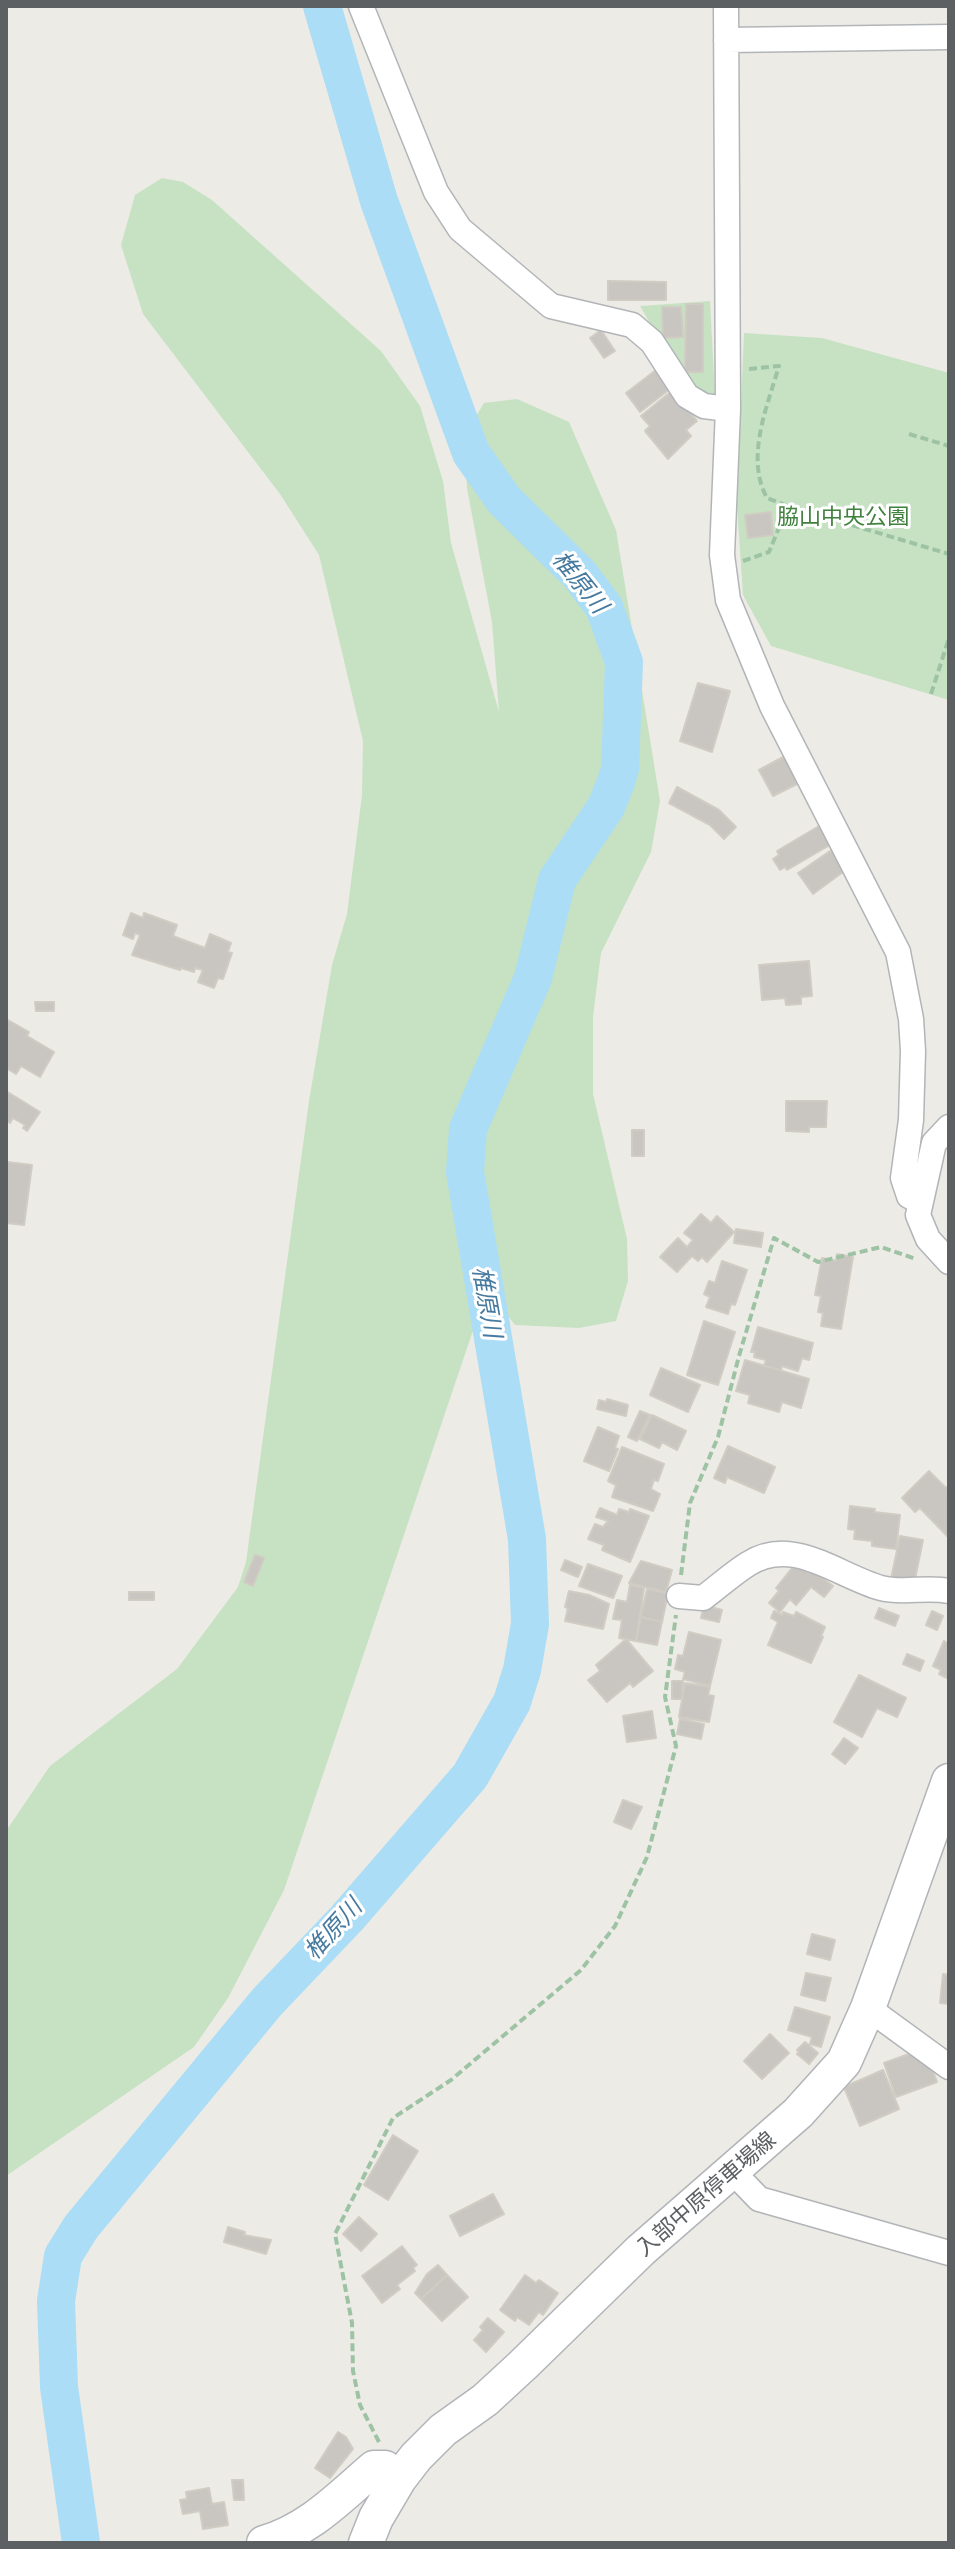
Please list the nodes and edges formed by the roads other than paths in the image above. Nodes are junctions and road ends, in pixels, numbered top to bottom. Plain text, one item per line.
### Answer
1 (361, 6) edge
2 (726, 6) edge
3 (949, 37) edge
4 (726, 40) junction
5 (728, 409) junction
6 (949, 1127) edge
7 (920, 1202) junction
8 (947, 1261) edge
9 (949, 1591) edge
10 (679, 1596) road end
11 (949, 1781) edge
12 (868, 2008) junction
13 (949, 2067) edge
14 (731, 2170) junction
15 (949, 2253) edge
16 (392, 2473) junction
17 (264, 2543) edge
18 (366, 2543) edge

1 - 5 street
2 - 4 street
3 - 4 street
4 - 5 street
5 - 7 street
6 - 7 street
7 - 8 street
9 - 10 street
11 - 12 main road, 入部中原停車場線
12 - 13 street
12 - 14 main road, 入部中原停車場線
14 - 15 street
14 - 16 main road, 入部中原停車場線
16 - 17 main road
16 - 18 main road, 入部中原停車場線

